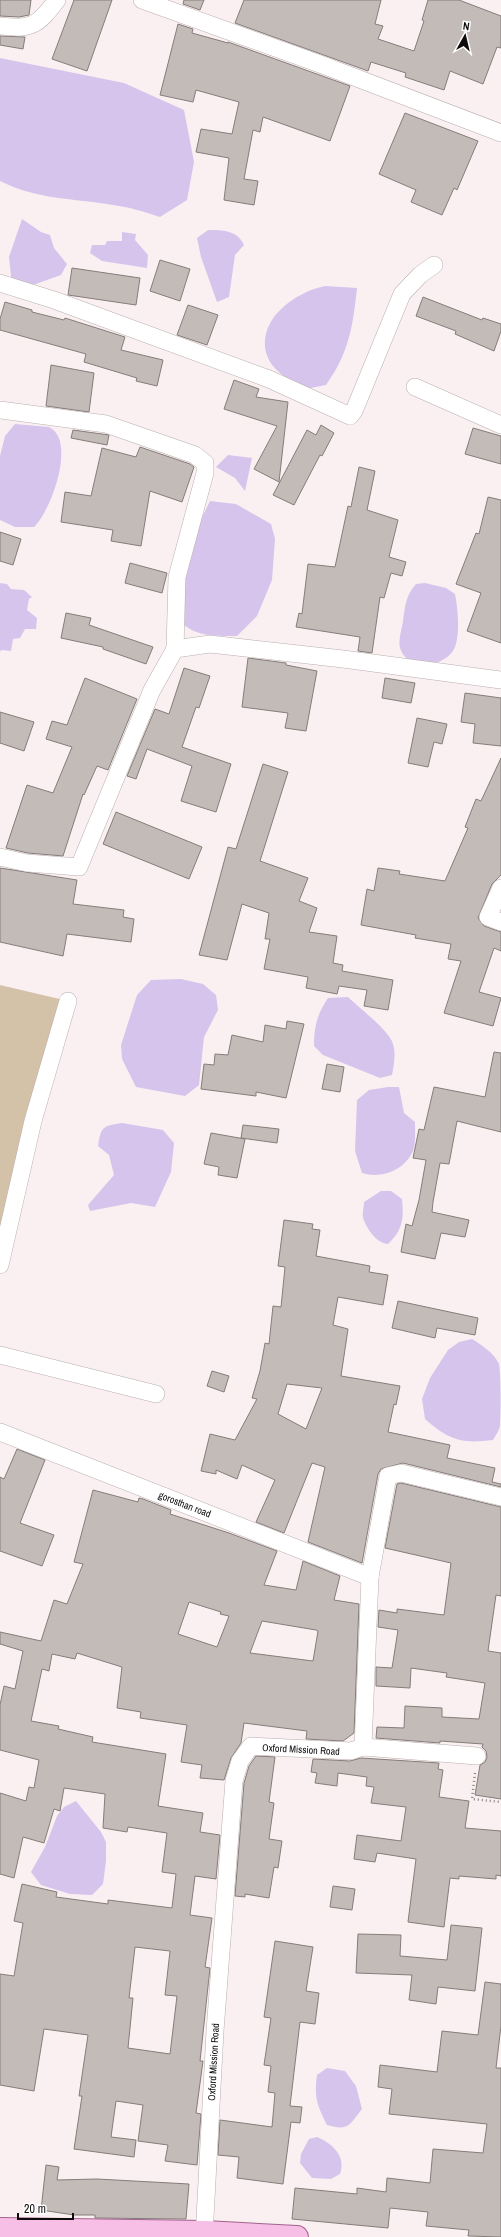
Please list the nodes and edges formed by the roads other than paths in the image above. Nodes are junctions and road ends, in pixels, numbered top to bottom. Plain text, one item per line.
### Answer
1 (56, 0) edge
2 (142, 0) edge
3 (0, 26) edge
4 (501, 133) edge
5 (434, 265) dead end
6 (0, 283) edge
7 (415, 387) dead end
8 (0, 410) edge
9 (501, 425) edge
10 (175, 649) junction
11 (501, 680) edge
12 (0, 858) edge
13 (501, 888) edge
14 (501, 922) edge
15 (68, 1001) dead end
16 (0, 1265) edge
17 (0, 1355) edge
18 (156, 1394) dead end
19 (0, 1432) edge
20 (501, 1497) edge
21 (370, 1577) junction
22 (363, 1746) junction
23 (477, 1756) road end
24 (12, 2232) edge
25 (204, 2234) edge
26 (297, 2237) edge

1 - 3 street
2 - 4 street
5 - 6 street
7 - 9 street
8 - 10 street
10 - 11 street
10 - 12 street
13 - 14 street
15 - 16 street
17 - 18 street
19 - 21 street, gorosthan road
20 - 21 street
21 - 22 street
22 - 23 street
22 - 25 street, Oxford Mission Road
24 - 25 main road
25 - 26 main road

